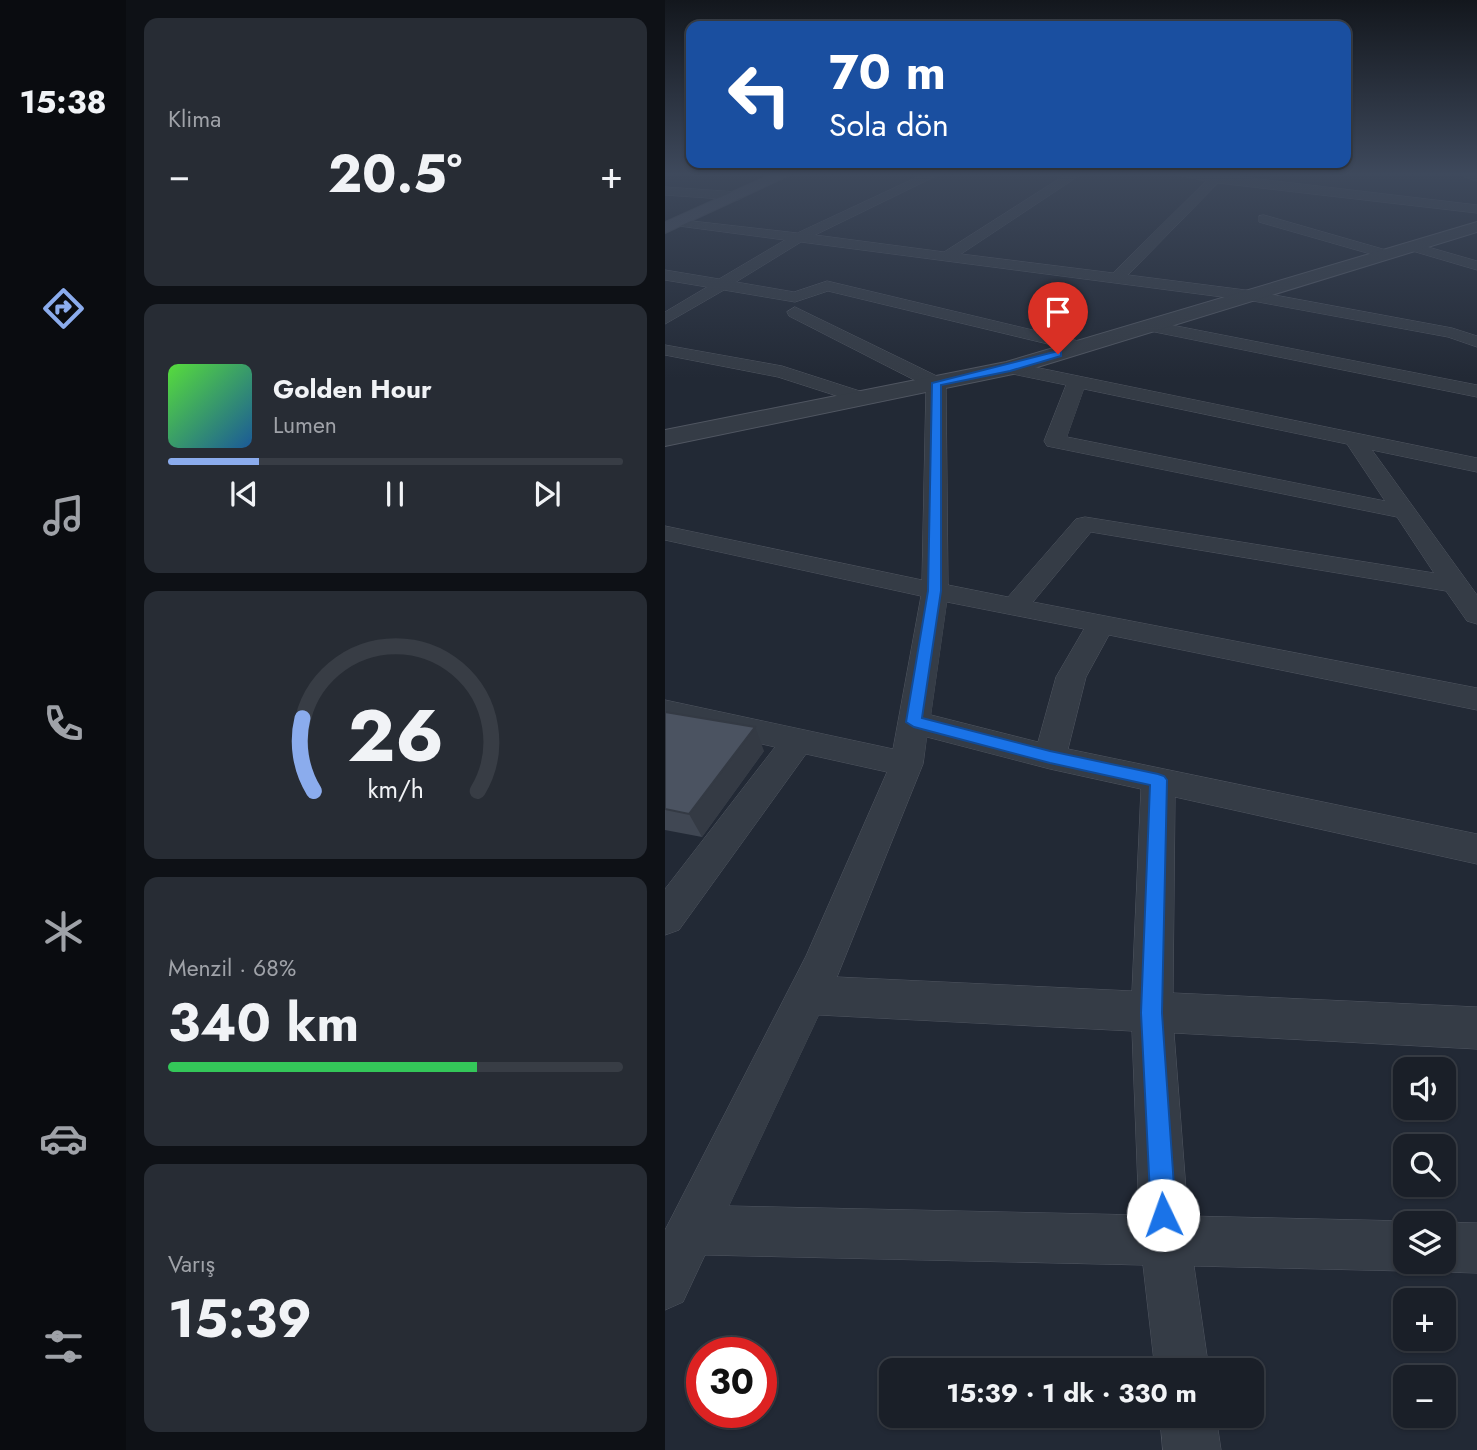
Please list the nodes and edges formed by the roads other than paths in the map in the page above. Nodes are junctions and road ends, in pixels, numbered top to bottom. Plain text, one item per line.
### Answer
1 (790, 243) edge
2 (834, 243) edge
3 (969, 243) edge
4 (1152, 243) edge
5 (1346, 243) edge
6 (1428, 243) edge
7 (1414, 247) junction
8 (1388, 255) junction
9 (946, 257) junction
10 (1477, 267) edge
11 (665, 275) edge
12 (1117, 278) junction
13 (723, 284) junction
14 (1253, 296) junction
15 (795, 312) dead end
16 (665, 319) edge
17 (1151, 326) junction
18 (1477, 342) edge
19 (1081, 347) junction
20 (665, 350) edge
21 (1010, 368) junction
22 (1077, 382) junction
23 (936, 383) junction
24 (1477, 391) edge
25 (862, 398) junction
26 (665, 438) edge
27 (1353, 438) junction
28 (1477, 465) edge
29 (1405, 512) junction
30 (665, 533) edge
31 (1455, 583) junction
32 (935, 591) junction
33 (1014, 607) junction
34 (1477, 615) edge
35 (1101, 624) junction
36 (1477, 699) edge
37 (665, 711) edge
38 (914, 722) junction
39 (798, 740) junction
40 (1050, 757) junction
41 (907, 764) junction
42 (1158, 780) junction
43 (1477, 849) edge
44 (665, 918) edge
45 (806, 995) junction
46 (1152, 1013) junction
47 (1477, 1028) edge
48 (691, 1230) junction
49 (1165, 1240) junction
50 (1393, 1246) edge
51 (1456, 1247) edge
52 (1477, 1248) edge
53 (665, 1284) edge
54 (1180, 1358) edge
55 (1189, 1428) edge
56 (1192, 1450) edge

1 - 13 street
2 - 9 street
3 - 9 street
4 - 12 street
5 - 8 street
6 - 7 street
7 - 8 street
7 - 10 street
8 - 14 street
9 - 12 street
11 - 13 street
12 - 14 street
13 - 16 street
13 - 19 street
14 - 17 street
14 - 18 street
15 - 23 street
17 - 19 street
17 - 24 street
19 - 21 street
20 - 25 street
21 - 22 street
21 - 23 street
22 - 27 street
22 - 29 street
23 - 25 street
23 - 32 street
25 - 26 street
27 - 28 street
27 - 29 street
29 - 31 street
30 - 32 street
31 - 33 street
31 - 34 street
32 - 33 street
32 - 38 street
33 - 35 street
35 - 36 street
35 - 40 street
37 - 39 street
38 - 40 street
38 - 41 street
39 - 41 street
39 - 44 street
40 - 42 street
41 - 45 street
42 - 43 street
42 - 46 street
45 - 46 street
45 - 48 street
46 - 47 street
46 - 49 street
48 - 49 street
48 - 53 street
49 - 50 street
49 - 54 street
51 - 52 street
55 - 56 street

